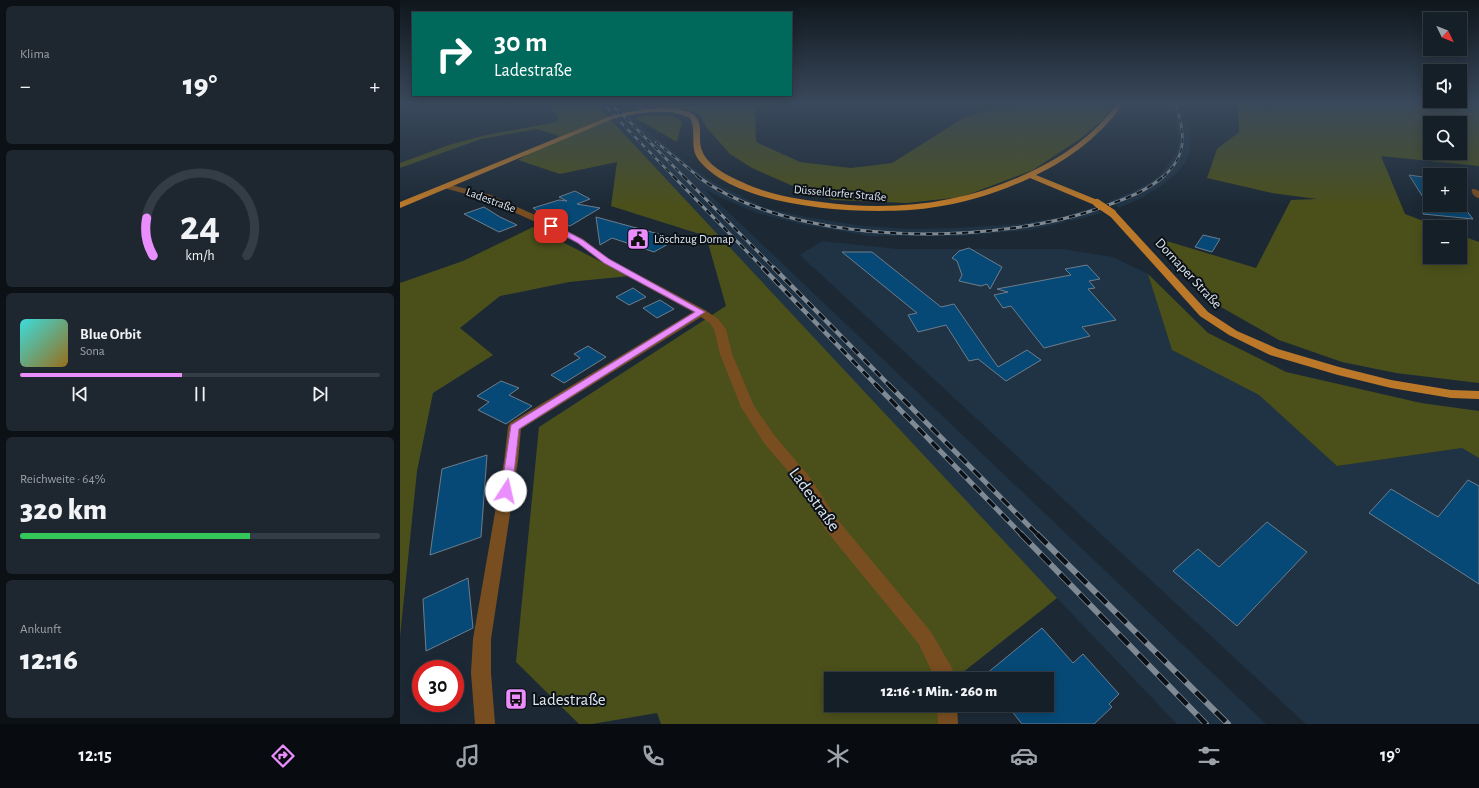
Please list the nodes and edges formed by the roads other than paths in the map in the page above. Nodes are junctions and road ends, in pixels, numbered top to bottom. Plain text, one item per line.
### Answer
1 (563, 138) edge
2 (695, 138) edge
3 (1091, 138) edge
4 (1031, 176) junction
5 (447, 186) junction
6 (400, 205) edge
7 (700, 312) junction
8 (1479, 395) edge
9 (943, 672) edge
10 (947, 712) edge
11 (485, 724) edge
12 (948, 724) edge

1 - 5 main road, Düsseldorfer Straße
2 - 4 main road, Düsseldorfer Straße
3 - 4 main road, Düsseldorfer Straße
4 - 8 main road, Dornaper Straße, bridge
5 - 6 main road, Düsseldorfer Straße
5 - 7 street, Ladestraße
7 - 9 street, Ladestraße
7 - 11 street
10 - 12 street

